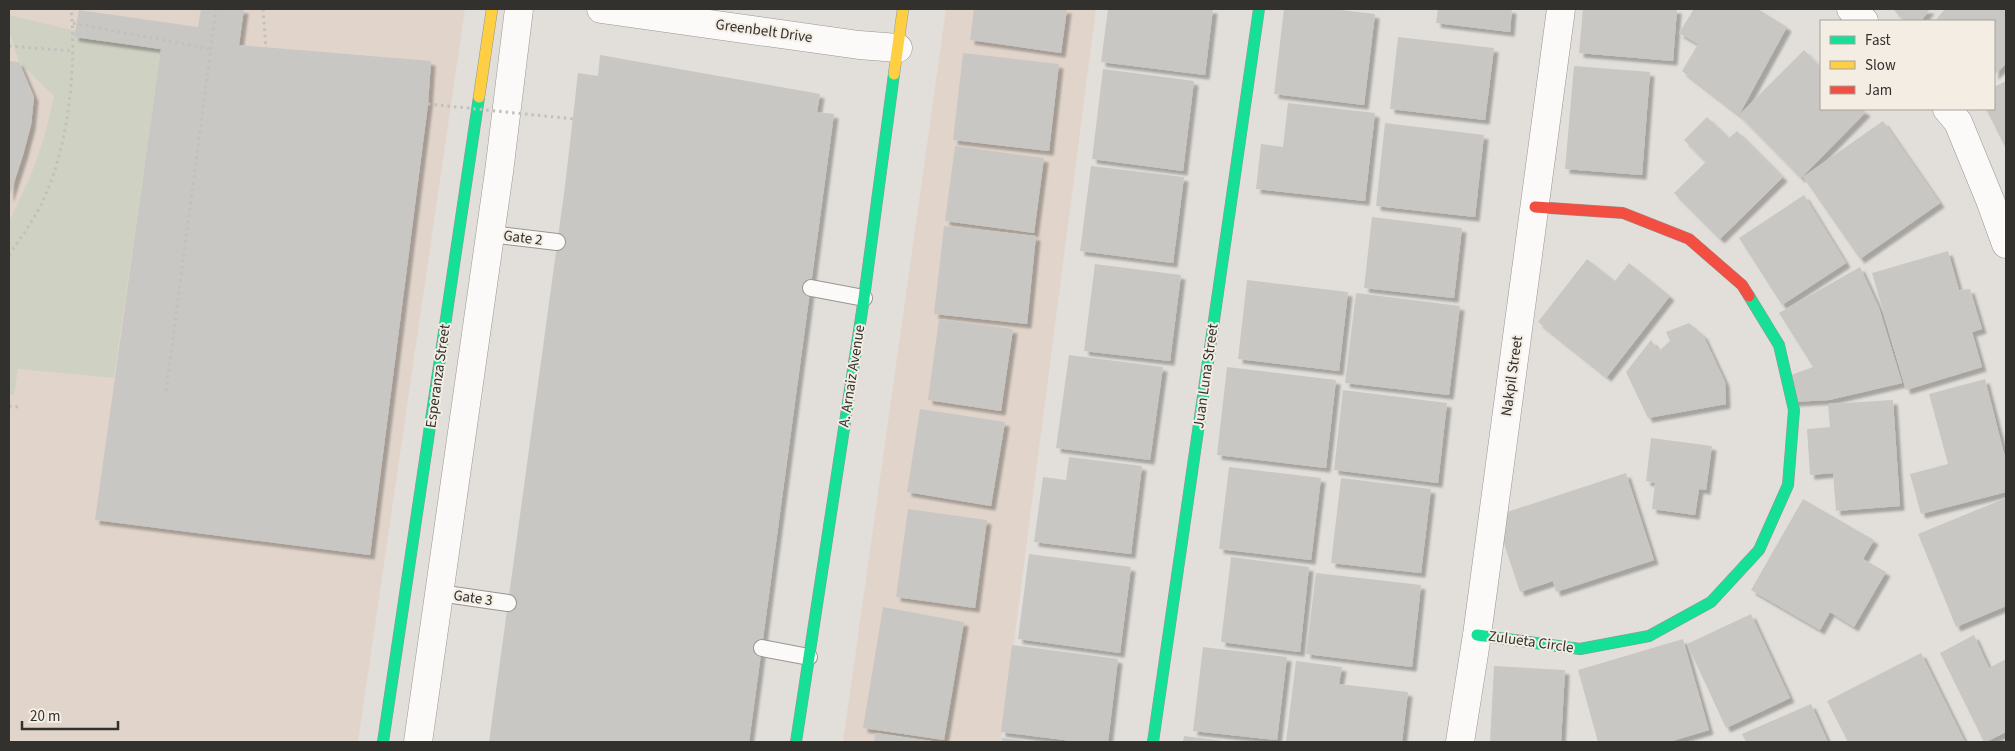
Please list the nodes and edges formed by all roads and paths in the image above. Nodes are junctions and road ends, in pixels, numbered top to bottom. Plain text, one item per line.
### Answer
1 (71, 9) edge
2 (216, 9) edge
3 (263, 9) edge
4 (492, 9) edge
5 (519, 9) edge
6 (601, 9) edge
7 (903, 9) edge
8 (1259, 9) edge
9 (1561, 9) edge
10 (1851, 9) edge
11 (1863, 20) edge
12 (72, 23) junction
13 (9, 46) edge
14 (266, 48) dead end
15 (898, 48) junction
16 (210, 49) junction
17 (73, 51) junction
18 (428, 104) dead end
19 (1948, 110) edge
20 (574, 119) dead end
21 (1535, 207) junction
22 (490, 234) junction
23 (557, 242) dead end
24 (2006, 244) edge
25 (9, 255) edge
26 (811, 288) dead end
27 (864, 298) junction
28 (166, 391) dead end
29 (9, 406) edge
30 (19, 407) dead end
31 (416, 523) junction
32 (449, 526) junction
33 (439, 593) junction
34 (508, 603) dead end
35 (1477, 635) junction
36 (762, 648) dead end
37 (809, 657) junction
38 (383, 742) edge
39 (418, 742) edge
40 (796, 742) edge
41 (1152, 742) edge
42 (1460, 742) edge

1 - 12 path
2 - 16 path
3 - 14 path
4 - 31 street, Esperanza Street
5 - 22 street, Esperanza Street
6 - 15 street, Greenbelt Drive
7 - 15 street, A. Arnaiz Avenue
8 - 41 street, Juan Luna Street
9 - 21 street, Nakpil Street
10 - 11 street
12 - 16 path
12 - 17 path
13 - 17 path
15 - 27 street, A. Arnaiz Avenue
16 - 28 path
17 - 25 path
18 - 20 path, bridge
19 - 24 street
21 - 35 street, Nakpil Street
21 - 35 street, Zulueta Circle
22 - 23 lane, Gate 2
22 - 32 street, Esperanza Street
26 - 27 lane
27 - 37 street, A. Arnaiz Avenue
29 - 30 path
31 - 32 street
31 - 38 street, Esperanza Street
32 - 33 street, Esperanza Street
33 - 34 lane, Gate 3
33 - 39 street, Esperanza Street
35 - 42 street, Nakpil Street
36 - 37 lane
37 - 40 street, A. Arnaiz Avenue

